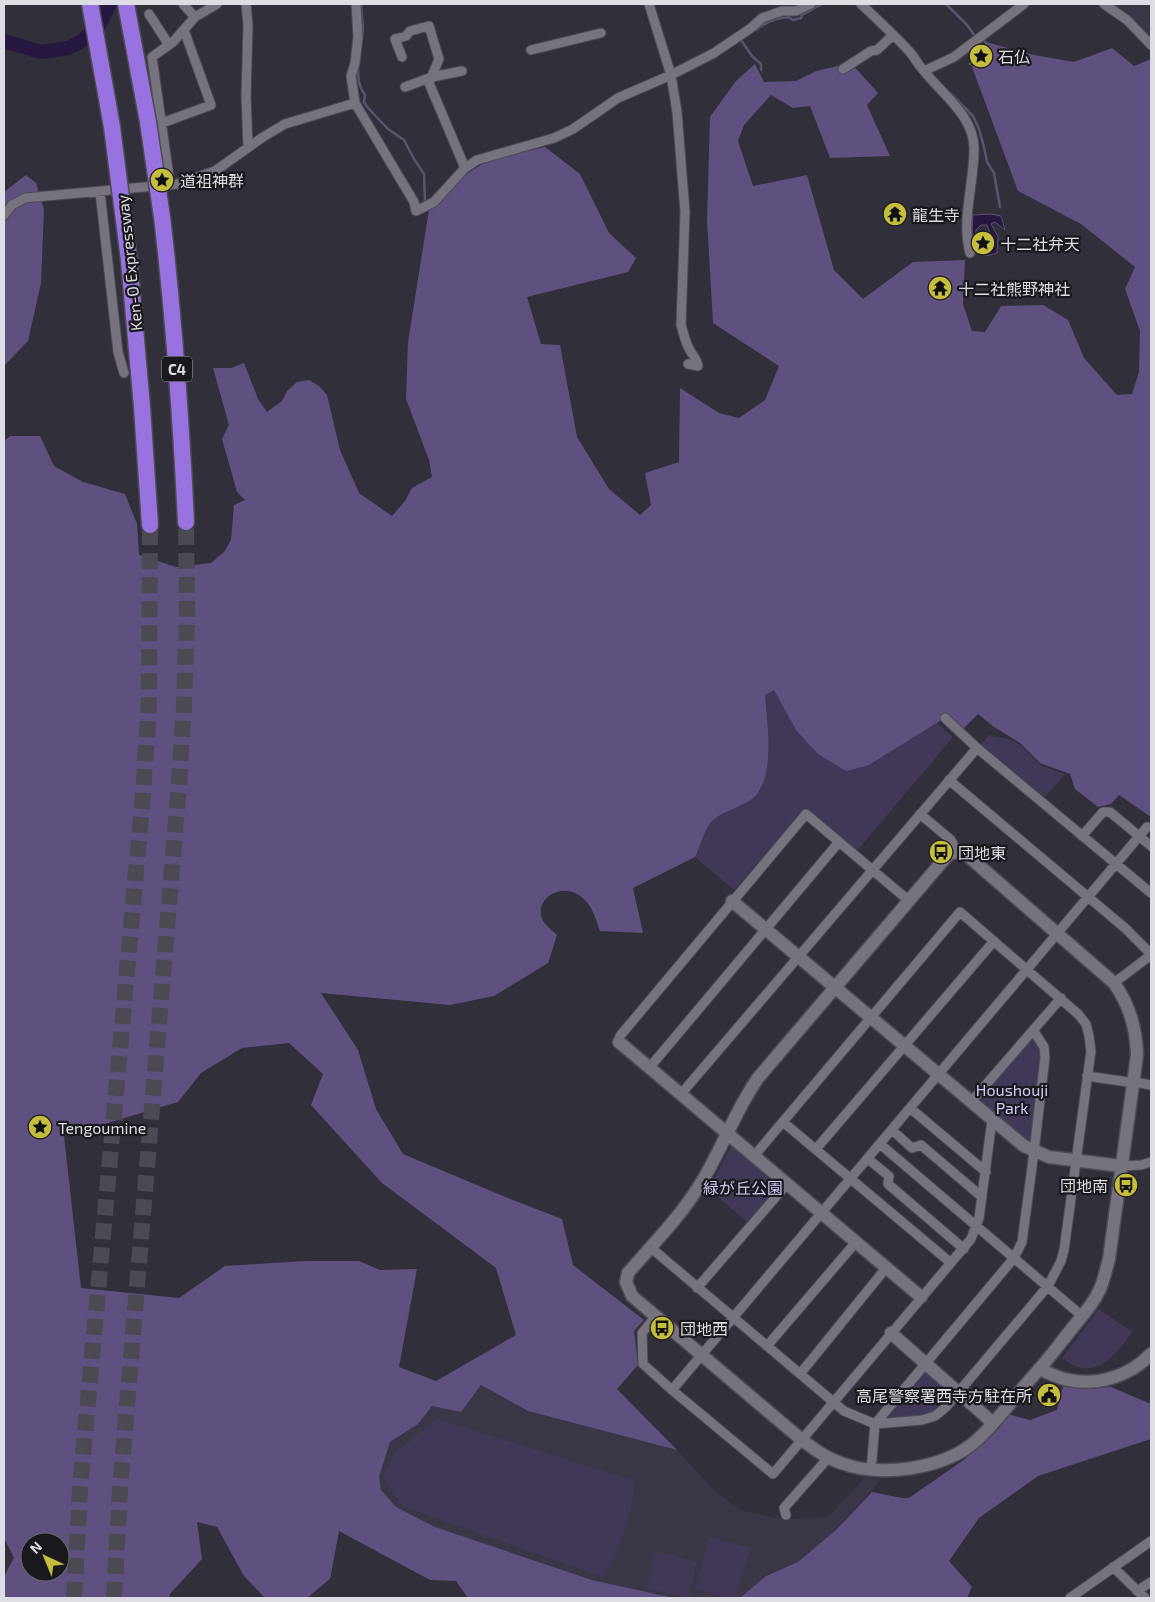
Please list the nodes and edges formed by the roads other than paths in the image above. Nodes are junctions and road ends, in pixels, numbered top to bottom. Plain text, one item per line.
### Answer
1 (90, 4) edge
2 (126, 4) edge
3 (184, 4) edge
4 (217, 4) edge
5 (246, 4) edge
6 (356, 4) edge
7 (649, 4) edge
8 (811, 4) edge
9 (861, 4) edge
10 (1024, 4) edge
11 (1104, 4) edge
12 (779, 7) edge
13 (149, 14) dead end
14 (195, 17) junction
15 (184, 30) junction
16 (601, 33) dead end
17 (892, 36) junction
18 (169, 45) junction
19 (1151, 45) edge
20 (531, 50) dead end
21 (402, 57) dead end
22 (843, 69) dead end
23 (462, 71) dead end
24 (924, 71) junction
25 (671, 76) junction
26 (432, 77) junction
27 (405, 87) dead end
28 (355, 103) junction
29 (162, 123) junction
30 (248, 148) junction
31 (465, 168) junction
32 (170, 184) junction
33 (100, 192) junction
34 (4, 215) edge
35 (970, 253) dead end
36 (688, 364) dead end
37 (124, 373) dead end
38 (186, 522) tunnel mouth
39 (150, 525) tunnel mouth
40 (945, 718) dead end
41 (978, 748) junction
42 (949, 780) junction
43 (920, 814) junction
44 (1147, 826) dead end
45 (1082, 836) junction
46 (1140, 836) junction
47 (839, 842) junction
48 (1151, 846) edge
49 (957, 852) junction
50 (1116, 864) junction
51 (873, 870) junction
52 (1151, 893) edge
53 (1088, 898) junction
54 (908, 900) junction
55 (732, 901) junction
56 (766, 929) junction
57 (1057, 933) junction
58 (994, 940) junction
59 (1151, 954) edge
60 (799, 957) junction
61 (1028, 969) junction
62 (1114, 984) junction
63 (835, 988) junction
64 (1061, 998) junction
65 (871, 1018) junction
66 (1033, 1030) junction
67 (620, 1042) joint
68 (904, 1046) junction
69 (650, 1067) junction
70 (938, 1074) junction
71 (1087, 1076) junction
72 (1128, 1082) dead end
73 (1140, 1083) dead end
74 (1151, 1085) edge
75 (681, 1094) junction
76 (972, 1102) junction
77 (910, 1108) junction
78 (992, 1120) junction
79 (783, 1122) junction
80 (892, 1130) junction
81 (728, 1134) junction
82 (880, 1144) junction
83 (816, 1149) junction
84 (1034, 1152) junction
85 (754, 1156) junction
86 (868, 1159) junction
87 (1076, 1160) junction
88 (1151, 1162) edge
89 (1122, 1166) junction
90 (986, 1172) junction
91 (851, 1178) junction
92 (787, 1184) junction
93 (982, 1197) junction
94 (821, 1213) junction
95 (977, 1226) junction
96 (856, 1242) junction
97 (650, 1247) junction
98 (964, 1249) junction
99 (1014, 1258) junction
100 (951, 1263) junction
101 (886, 1268) junction
102 (1048, 1286) junction
103 (697, 1288) junction
104 (921, 1297) junction
105 (656, 1316) junction
106 (1082, 1316) junction
107 (733, 1318) junction
108 (891, 1334) junction
109 (767, 1346) junction
110 (702, 1354) junction
111 (1151, 1354) edge
112 (925, 1363) junction
113 (1039, 1369) junction
114 (800, 1374) junction
115 (672, 1390) junction
116 (958, 1392) junction
117 (833, 1403) junction
118 (993, 1423) junction
119 (875, 1424) junction
120 (802, 1440) junction
121 (828, 1458) junction
122 (871, 1470) junction
123 (786, 1515) dead end
124 (1151, 1541) edge
125 (1113, 1567) junction
126 (1151, 1582) edge
127 (1138, 1591) junction
128 (1070, 1598) edge
129 (1146, 1598) edge

1 - 39 highway, Ken-O Expressway / C4, bridge
2 - 38 highway, C4, bridge
3 - 14 street
4 - 14 street
5 - 30 street
6 - 28 street
7 - 25 street
8 - 12 street
9 - 17 street
10 - 24 street
11 - 19 street
12 - 25 street
13 - 18 street
14 - 15 street
15 - 18 street
15 - 29 street
16 - 20 street
17 - 22 street
17 - 24 street
18 - 29 street
21 - 26 street
23 - 26 street
24 - 35 street
25 - 31 street
25 - 36 street
26 - 27 street
26 - 31 street
28 - 30 street
28 - 31 street
29 - 32 street
30 - 32 street
32 - 33 street
33 - 34 street
33 - 37 street
40 - 41 street
41 - 42 street
41 - 45 street
42 - 43 street
42 - 53 street
43 - 49 street
43 - 51 street
44 - 46 street
45 - 46 street
45 - 50 street
46 - 48 street
46 - 50 street
47 - 51 street
47 - 55 street
47 - 56 street
49 - 54 street
49 - 57 street
50 - 52 street
50 - 53 street
51 - 54 street
51 - 60 street
53 - 57 street
53 - 59 street
54 - 63 street
55 - 56 street
55 - 67 street
56 - 60 street
56 - 69 street
57 - 61 street
57 - 62 street
58 - 61 street
58 - 65 street
58 - 68 street
59 - 62 street
60 - 63 street
60 - 75 street
61 - 64 street
61 - 70 street
62 - 89 street
63 - 65 street
63 - 81 street
64 - 66 street
64 - 71 street
65 - 68 street
65 - 79 street
66 - 76 street
66 - 84 street
67 - 69 street
68 - 70 street
68 - 83 street
69 - 75 street
70 - 76 street
70 - 77 street
71 - 72 street
71 - 87 street
73 - 74 street
75 - 81 street
76 - 78 street
77 - 80 street
77 - 90 street
78 - 84 street
78 - 90 street
79 - 83 street
79 - 85 street
80 - 82 street
80 - 93 street
81 - 85 street
81 - 97 street
82 - 86 street
82 - 95 street
83 - 91 street
84 - 87 street
84 - 99 street
85 - 92 street
86 - 91 street
86 - 98 street
87 - 89 street
87 - 102 street
88 - 89 street
89 - 106 street
90 - 93 street
91 - 94 street
91 - 100 street
92 - 94 street
92 - 103 street
93 - 95 street
94 - 96 street
94 - 107 street
95 - 98 street
95 - 99 street
96 - 101 street
96 - 109 street
97 - 103 street
97 - 105 street
98 - 100 street
99 - 102 street
99 - 112 street
100 - 104 street
101 - 104 street
101 - 114 street
102 - 106 street
102 - 116 street
103 - 107 street
104 - 108 street
105 - 110 street
105 - 115 street
106 - 113 street
107 - 109 street
107 - 110 street
108 - 112 street
108 - 117 street
109 - 114 street
110 - 115 street
110 - 120 street
111 - 113 street
112 - 116 street
112 - 119 street
113 - 118 street
114 - 117 street
115 - 120 street
116 - 118 street
116 - 119 street
117 - 119 street
117 - 120 street
118 - 122 street
119 - 122 street
120 - 121 street
121 - 122 street
121 - 123 street
124 - 125 street
125 - 127 street
125 - 128 street
126 - 127 street
127 - 129 street

